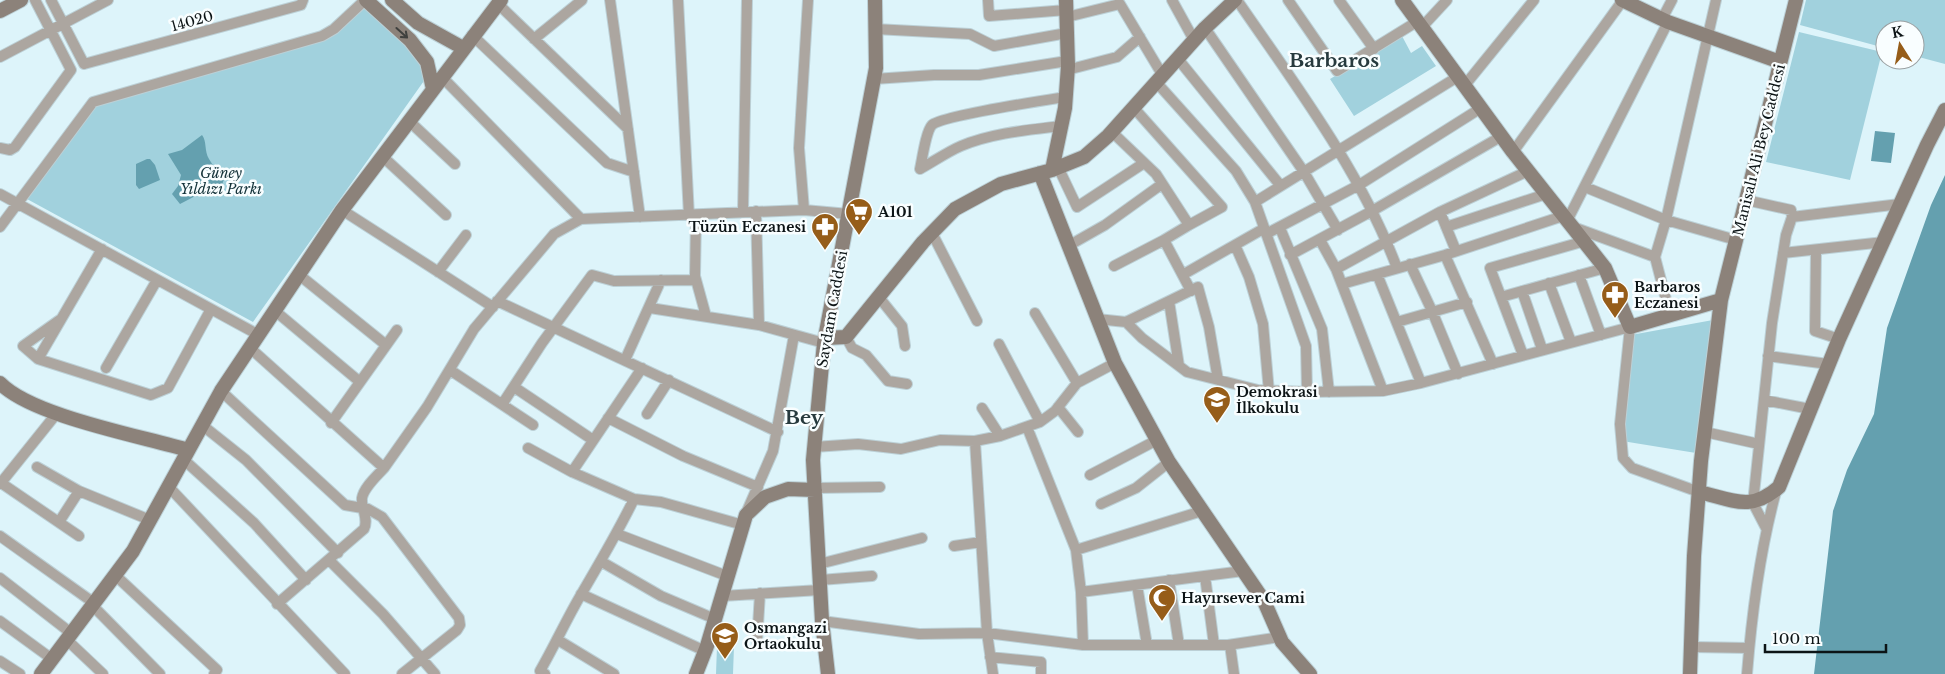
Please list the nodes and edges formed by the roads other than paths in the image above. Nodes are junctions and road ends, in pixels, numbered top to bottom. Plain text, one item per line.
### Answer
1 (21, 0) edge
2 (36, 0) edge
3 (51, 0) edge
4 (108, 0) edge
5 (303, 0) edge
6 (365, 0) edge
7 (392, 0) edge
8 (582, 0) edge
9 (610, 0) edge
10 (678, 0) edge
11 (747, 0) edge
12 (808, 0) edge
13 (874, 0) edge
14 (988, 0) edge
15 (1172, 0) edge
16 (1288, 0) edge
17 (1339, 0) edge
18 (1402, 0) edge
19 (1447, 0) edge
20 (1534, 0) edge
21 (1622, 0) edge
22 (1672, 0) edge
23 (1716, 0) edge
24 (1796, 0) edge
25 (1232, 1) edge
26 (499, 2) edge
27 (1066, 9) edge
28 (0, 11) edge
29 (1665, 21) junction
30 (63, 23) junction
31 (1420, 24) junction
32 (1205, 28) junction
33 (50, 29) junction
34 (875, 29) junction
35 (1067, 33) junction
36 (472, 34) junction
37 (1706, 37) junction
38 (1140, 38) junction
39 (534, 39) junction
40 (1194, 40) junction
41 (463, 48) junction
42 (1374, 49) junction
43 (0, 57) edge
44 (1178, 59) junction
45 (1780, 62) junction
46 (84, 64) junction
47 (1067, 65) junction
48 (72, 70) junction
49 (442, 76) junction
50 (874, 79) junction
51 (1160, 80) junction
52 (1462, 80) junction
53 (432, 90) junction
54 (1065, 97) junction
55 (1134, 108) junction
56 (1481, 108) junction
57 (1945, 110) edge
58 (409, 121) junction
59 (1061, 126) junction
60 (628, 129) junction
61 (1112, 132) junction
62 (1502, 136) junction
63 (0, 148) edge
64 (1339, 150) junction
65 (1513, 152) junction
66 (382, 156) junction
67 (1144, 163) junction
68 (455, 164) dead end
69 (1050, 170) junction
70 (1528, 171) junction
71 (634, 172) junction
72 (1304, 172) junction
73 (1162, 184) junction
74 (1359, 184) junction
75 (1280, 185) junction
76 (1585, 187) junction
77 (0, 194) edge
78 (1546, 194) junction
79 (1746, 200) junction
80 (1255, 202) junction
81 (18, 204) junction
82 (1323, 204) junction
83 (1900, 204) junction
84 (342, 210) junction
85 (804, 210) junction
86 (743, 211) junction
87 (756, 211) junction
88 (1372, 211) junction
89 (1440, 212) junction
90 (849, 214) junction
91 (446, 216) dead end
92 (693, 216) junction
93 (640, 217) junction
94 (1792, 218) junction
95 (581, 219) junction
96 (1666, 220) junction
97 (1568, 221) junction
98 (1189, 225) junction
99 (0, 227) edge
100 (1446, 227) junction
101 (1280, 228) junction
102 (1338, 230) junction
103 (1265, 231) junction
104 (932, 233) junction
105 (466, 235) dead end
106 (1164, 240) junction
107 (1320, 240) junction
108 (1736, 240) junction
109 (1585, 241) junction
110 (1388, 242) junction
111 (1884, 242) junction
112 (1235, 245) junction
113 (1068, 246) junction
114 (102, 249) junction
115 (1456, 251) junction
116 (1816, 251) junction
117 (1783, 253) junction
118 (1290, 254) junction
119 (1445, 255) junction
120 (1655, 257) junction
121 (1410, 264) junction
122 (1114, 266) dead end
123 (1398, 268) junction
124 (1604, 268) junction
125 (1336, 269) junction
126 (438, 272) junction
127 (298, 274) junction
128 (1184, 274) junction
129 (1378, 274) junction
130 (1579, 275) junction
131 (157, 280) junction
132 (661, 280) junction
133 (696, 280) junction
134 (1549, 283) junction
135 (1342, 284) junction
136 (1191, 291) junction
137 (1522, 291) junction
138 (878, 296) junction
139 (1501, 297) junction
140 (1722, 300) junction
141 (1169, 301) junction
142 (1468, 302) junction
143 (495, 304) junction
144 (650, 308) junction
145 (211, 309) junction
146 (274, 310) junction
147 (1432, 311) junction
148 (1035, 313) dead end
149 (1670, 315) junction
150 (706, 316) junction
151 (61, 319) junction
152 (1097, 319) junction
153 (977, 321) dead end
154 (1126, 322) junction
155 (1396, 322) junction
156 (759, 325) junction
157 (554, 327) junction
158 (1630, 327) junction
159 (397, 330) dead end
160 (257, 334) junction
161 (794, 335) junction
162 (1601, 335) junction
163 (846, 337) junction
164 (1839, 339) junction
165 (825, 341) junction
166 (1571, 342) junction
167 (999, 344) dead end
168 (386, 345) junction
169 (905, 346) dead end
170 (248, 347) junction
171 (1542, 349) junction
172 (1523, 355) junction
173 (1768, 356) junction
174 (38, 359) junction
175 (625, 360) junction
176 (1115, 362) junction
177 (1493, 364) junction
178 (1828, 364) junction
179 (1179, 366) junction
180 (106, 368) junction
181 (642, 368) junction
182 (450, 370) junction
183 (82, 373) junction
184 (1458, 374) junction
185 (669, 380) junction
186 (1218, 380) junction
187 (360, 382) junction
188 (0, 383) edge
189 (113, 383) junction
190 (1077, 383) junction
191 (1421, 383) junction
192 (906, 384) dead end
193 (514, 387) junction
194 (221, 391) junction
195 (1383, 391) junction
196 (1269, 392) junction
197 (1307, 392) junction
198 (1329, 392) junction
199 (1764, 400) junction
200 (503, 403) junction
201 (1058, 407) junction
202 (982, 408) dead end
203 (1810, 408) junction
204 (57, 413) junction
205 (647, 414) dead end
206 (608, 418) junction
207 (1040, 422) junction
208 (331, 423) junction
209 (202, 425) junction
210 (533, 425) dead end
211 (1027, 428) junction
212 (778, 432) junction
213 (1078, 432) dead end
214 (1705, 432) junction
215 (1000, 436) junction
216 (593, 440) junction
217 (1157, 440) junction
218 (975, 441) junction
219 (1759, 444) junction
220 (814, 447) junction
221 (528, 448) dead end
222 (185, 454) junction
223 (1169, 462) junction
224 (38, 467) dead end
225 (384, 468) junction
226 (572, 472) junction
227 (1090, 475) dead end
228 (0, 483) edge
229 (168, 486) junction
230 (758, 486) junction
231 (880, 488) dead end
232 (1777, 488) junction
233 (815, 489) junction
234 (79, 491) junction
235 (1699, 492) junction
236 (634, 499) junction
237 (1753, 503) junction
238 (1101, 504) dead end
239 (363, 508) junction
240 (1202, 511) junction
241 (150, 520) junction
242 (744, 520) junction
243 (59, 522) junction
244 (1766, 528) junction
245 (617, 534) junction
246 (0, 536) edge
247 (79, 536) dead end
248 (922, 538) dead end
249 (981, 542) junction
250 (954, 546) dead end
251 (1076, 550) junction
252 (338, 553) junction
253 (329, 560) junction
254 (602, 562) junction
255 (819, 564) junction
256 (1243, 571) junction
257 (115, 575) junction
258 (727, 576) junction
259 (872, 576) dead end
260 (1204, 576) junction
261 (0, 578) edge
262 (306, 580) junction
263 (1170, 580) junction
264 (820, 585) junction
265 (1137, 585) junction
266 (1081, 592) junction
267 (760, 593) junction
268 (581, 594) junction
269 (722, 596) junction
270 (93, 604) junction
271 (277, 604) junction
272 (715, 619) junction
273 (0, 621) edge
274 (822, 621) junction
275 (987, 633) junction
276 (68, 636) junction
277 (1280, 637) junction
278 (558, 640) junction
279 (757, 642) dead end
280 (1084, 645) junction
281 (1147, 645) junction
282 (1179, 645) junction
283 (1214, 645) junction
284 (1230, 645) junction
285 (1691, 646) junction
286 (1749, 648) junction
287 (705, 651) junction
288 (990, 657) junction
289 (420, 659) junction
290 (0, 660) edge
291 (46, 669) edge
292 (1304, 672) edge
293 (20, 674) edge
294 (103, 674) edge
295 (160, 674) edge
296 (214, 674) edge
297 (345, 674) edge
298 (402, 674) edge
299 (435, 674) edge
300 (545, 674) edge
301 (614, 674) edge
302 (696, 674) edge
303 (821, 674) edge
304 (828, 674) edge
305 (993, 674) edge
306 (1041, 674) edge
307 (1234, 674) edge
308 (1690, 674) edge
309 (1748, 674) edge

1 - 28 main road
2 - 33 street
3 - 30 street
4 - 30 street
5 - 46 street, 14020
6 -> 53 main road
6 - 81 street
7 - 41 main road
8 - 39 street
9 - 60 street
10 - 92 street
11 - 86 street
12 - 85 street
13 - 34 main road, Saydam Caddesi
14 - 27 street
15 - 40 street
16 - 42 street
17 - 42 street
18 - 31 main road
19 - 31 street
20 - 52 street
21 - 29 main road
21 - 65 street
22 - 29 street
23 - 37 street
24 - 45 main road, Manisalı Ali Bey Caddesi
25 - 32 main road
25 - 64 street
26 - 36 main road
26 - 39 street
27 - 35 main road
27 - 38 street
29 - 37 main road
29 - 76 street
30 - 33 street
30 - 46 street
31 - 42 street
31 - 52 main road
32 - 40 main road
32 - 72 street
33 - 43 street
33 - 48 street
34 - 35 street
34 - 50 main road, Saydam Caddesi
35 - 47 main road
36 - 41 main road
36 - 71 street
37 - 45 main road
37 - 96 street
38 - 47 street
38 - 51 street
39 - 60 street
40 - 44 main road
41 - 49 main road
44 - 51 main road
44 - 75 street
45 - 79 main road, Manisalı Ali Bey Caddesi
46 - 48 street
47 - 50 street
47 - 54 main road
48 - 63 street
49 - 53 main road
49 - 95 street
50 - 90 main road, Saydam Caddesi
51 - 55 main road
51 - 80 street
52 - 56 main road
52 - 64 street
53 - 58 main road
54 - 59 main road
54 - 59 street
55 - 61 main road
55 - 98 street
56 - 62 main road
56 - 74 street
57 - 83 main road
58 - 66 main road
58 - 68 street
59 - 69 main road
60 - 71 street
61 - 67 street
61 - 69 main road
62 - 65 main road
62 - 88 street
64 - 72 street
64 - 74 street
65 - 70 main road
66 - 84 main road
66 - 91 street
67 - 69 street
67 - 73 street
69 - 104 main road
69 - 113 main road
70 - 78 main road
70 - 89 street
71 - 93 street
72 - 75 street
72 - 82 street
73 - 98 street
73 - 113 street
74 - 82 street
74 - 88 street
75 - 80 street
76 - 96 street
76 - 97 street
77 - 81 street
78 - 97 main road
78 - 100 street
79 - 94 street
79 - 108 main road, Manisalı Ali Bey Caddesi
80 - 103 street
81 - 99 street
81 - 114 street
82 - 101 street
82 - 102 street
83 - 94 street
83 - 111 main road
84 - 126 street
84 - 127 main road
85 - 87 street
85 - 90 street
86 - 87 street
86 - 92 street
87 - 156 street
88 - 102 street
88 - 110 street
89 - 100 street
89 - 110 street
90 - 165 main road, Saydam Caddesi
92 - 93 street
92 - 133 street
93 - 95 street
94 - 117 street
95 - 143 street
96 - 108 street
96 - 120 street
97 - 109 main road
97 - 115 street
97 - 120 street
98 - 106 street
100 - 115 street
101 - 103 street
101 - 118 street
102 - 107 street
103 - 112 street
103 - 197 street
104 - 138 main road
104 - 153 street
105 - 126 street
106 - 122 street
106 - 128 street
107 - 118 street
107 - 125 street
108 - 140 main road, Manisalı Ali Bey Caddesi
109 - 124 main road
109 - 139 street
110 - 123 street
110 - 125 street
111 - 116 street
111 - 164 main road
112 - 128 street
112 - 196 street
113 - 152 main road
114 - 131 street
114 - 151 street
115 - 119 street
116 - 117 street
116 - 164 street
117 - 173 street
118 - 198 street
119 - 121 street
119 - 142 street
120 - 149 street
121 - 123 street
121 - 147 street
123 - 129 street
124 - 130 street
124 - 158 main road
125 - 135 street
126 - 143 street
127 - 146 main road
127 - 168 street
128 - 136 street
129 - 135 street
129 - 155 street
130 - 134 street
130 - 162 street
131 - 145 street
131 - 180 street
132 - 133 street
132 - 144 street
132 - 157 street
133 - 150 street
134 - 137 street
134 - 166 street
135 - 195 street
136 - 141 street
136 - 186 street
137 - 139 street
137 - 171 street
138 - 163 main road
138 - 169 street
139 - 172 street
140 - 149 main road
140 - 214 main road, Manisalı Ali Bey Caddesi
141 - 154 street
141 - 179 street
142 - 147 street
142 - 177 street
143 - 157 street
143 - 182 street
144 - 150 street
144 - 175 street
145 - 160 street
145 - 189 street
146 - 160 main road
146 - 187 street
147 - 155 street
147 - 184 street
148 - 190 street
149 - 158 main road
150 - 156 street
151 - 174 street
151 - 174 street
152 - 154 street
152 - 176 main road
154 - 179 street
155 - 191 street
156 - 161 street
157 - 175 street
157 - 193 street
158 - 162 street
158 - 235 street
159 - 168 street
160 - 170 main road
161 - 165 street
161 - 212 street
162 - 166 street
163 - 165 main road
163 - 192 street
164 - 178 main road
165 - 220 main road, Saydam Caddesi
166 - 171 street
167 - 207 street
168 - 187 street
170 - 194 main road
170 - 208 street
171 - 172 street
172 - 177 street
173 - 178 street
173 - 199 street
174 - 183 street
175 - 181 street
176 - 190 street
176 - 217 main road
177 - 184 street
178 - 203 main road
179 - 186 street
180 - 183 street
180 - 189 street
181 - 185 street
181 - 206 street
182 - 200 street
182 - 225 street
183 - 189 street
184 - 191 street
185 - 205 street
185 - 212 street
186 - 196 street
187 - 208 street
188 - 204 main road
190 - 201 street
191 - 195 street
193 - 200 street
193 - 216 street
194 - 209 main road
194 - 239 street
195 - 198 street
196 - 197 street
197 - 198 street
199 - 203 street
199 - 219 street
200 - 210 street
201 - 207 street
201 - 213 street
202 - 215 street
203 - 232 main road
204 - 222 main road
204 - 228 street
206 - 216 street
206 - 230 street
207 - 211 street
208 - 225 street
209 - 222 main road
209 - 252 street
211 - 215 street
211 - 251 street
212 - 230 street
214 - 219 street
214 - 235 main road, Manisalı Ali Bey Caddesi
215 - 218 street
216 - 226 street
217 - 223 main road
217 - 227 street
218 - 220 street
218 - 249 street
219 - 237 street
220 - 233 main road, Saydam Caddesi
221 - 226 street
222 - 229 main road
222 - 262 street
223 - 238 street
223 - 240 main road
224 - 234 street
225 - 239 street
226 - 236 street
228 - 243 street
229 - 241 main road
229 - 271 street
230 - 242 street
231 - 233 street
232 - 237 main road
232 - 244 street
233 - 242 main road
233 - 255 main road, Saydam Caddesi
234 - 241 street
234 - 243 street
235 - 237 main road
235 - 285 main road, Manisalı Ali Bey Caddesi
236 - 242 street
236 - 245 street
237 - 244 street
239 - 252 street
239 - 289 street
240 - 251 street
240 - 256 main road
241 - 257 main road
242 - 258 main road
243 - 247 street
244 - 286 street
245 - 254 street
245 - 258 street
246 - 270 street
248 - 255 street
249 - 250 street
249 - 275 street
251 - 266 street
252 - 253 street
253 - 262 street
253 - 289 street
254 - 268 street
254 - 272 street
255 - 264 main road, Saydam Caddesi
256 - 260 street
256 - 277 main road
257 - 270 main road
257 - 296 street
258 - 269 main road
259 - 264 street
260 - 263 street
260 - 283 street
261 - 276 street
262 - 271 street
263 - 265 street
263 - 282 street
264 - 267 street
264 - 274 main road, Saydam Caddesi
265 - 266 street
265 - 281 street
266 - 280 street
267 - 269 street
267 - 279 street
268 - 278 street
268 - 287 street
269 - 272 main road
270 - 276 main road
270 - 295 street
271 - 297 street
272 - 287 main road
273 - 291 street
274 - 275 street
274 - 303 main road
274 - 304 main road
275 - 280 street
275 - 288 street
276 - 291 main road
276 - 294 street
277 - 284 street
277 - 292 main road
278 - 300 street
278 - 301 street
280 - 281 street
281 - 282 street
282 - 283 street
283 - 284 street
284 - 307 street
285 - 286 street
285 - 308 main road, Manisalı Ali Bey Caddesi
286 - 309 street
287 - 302 main road
288 - 305 street
288 - 306 street
289 - 298 street
289 - 299 street
290 - 293 street

